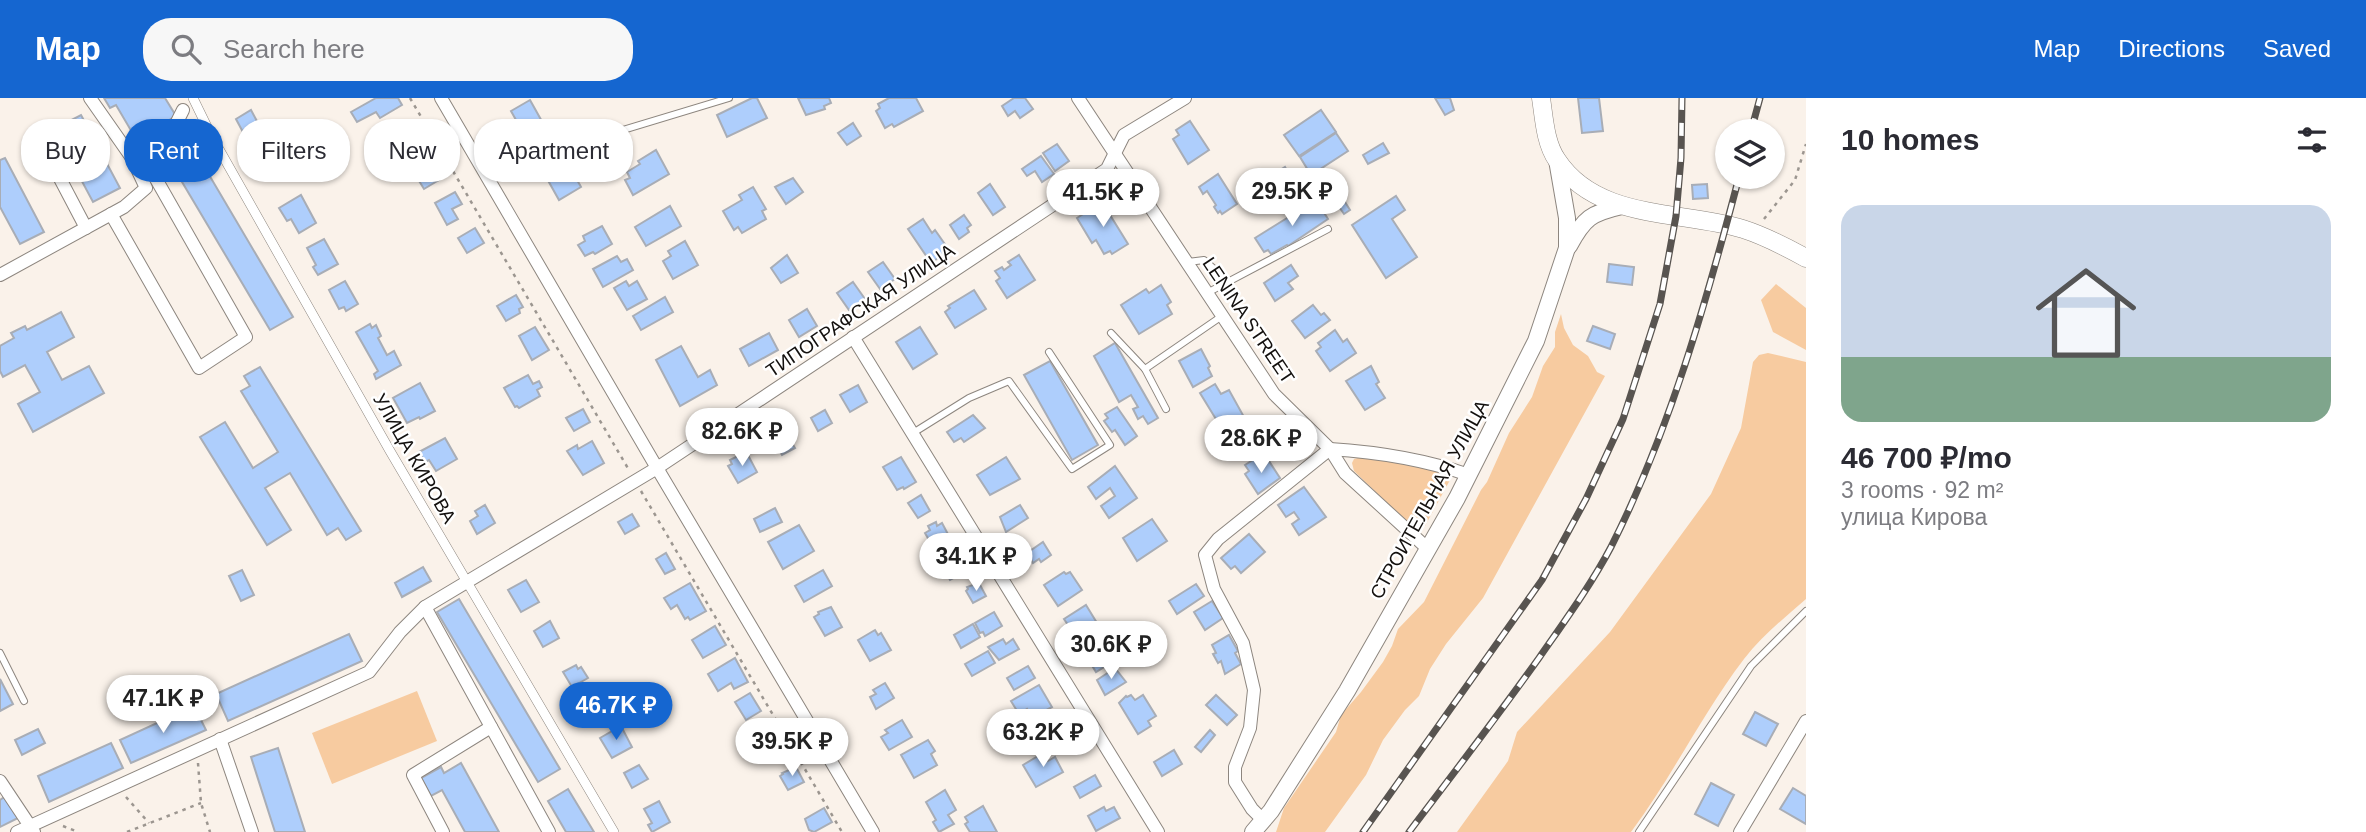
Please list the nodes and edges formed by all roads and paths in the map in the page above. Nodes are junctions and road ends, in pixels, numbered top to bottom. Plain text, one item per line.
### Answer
1 (90, 98) edge
2 (192, 98) edge
3 (410, 98) edge
4 (441, 98) edge
5 (729, 98) edge
6 (1078, 98) edge
7 (1185, 98) edge
8 (1541, 98) edge
9 (183, 110) dead end
10 (178, 119) edge
11 (633, 127) edge
12 (1806, 144) edge
13 (124, 148) edge
14 (1114, 153) junction
15 (474, 156) edge
16 (1557, 160) junction
17 (62, 182) edge
18 (143, 182) edge
19 (158, 182) edge
20 (489, 182) edge
21 (1622, 206) junction
22 (111, 214) junction
23 (86, 228) junction
24 (1328, 229) dead end
25 (1754, 233) junction
26 (1567, 248) junction
27 (1806, 258) edge
28 (1186, 262) junction
29 (0, 275) edge
30 (1225, 285) junction
31 (1207, 293) junction
32 (1222, 316) junction
33 (1111, 333) dead end
34 (853, 337) junction
35 (1049, 352) dead end
36 (1145, 369) junction
37 (1166, 409) dead end
38 (913, 433) junction
39 (1330, 449) junction
40 (657, 468) junction
41 (1469, 475) junction
42 (635, 481) junction
43 (1427, 548) junction
44 (467, 580) junction
45 (425, 607) junction
46 (1806, 611) edge
47 (0, 653) edge
48 (24, 701) dead end
49 (1806, 721) edge
50 (491, 727) junction
51 (220, 739) junction
52 (197, 749) junction
53 (0, 781) edge
54 (117, 786) junction
55 (201, 803) junction
56 (149, 823) junction
57 (1258, 826) edge
58 (33, 829) edge
59 (17, 832) edge
60 (127, 832) edge
61 (210, 832) edge
62 (252, 832) edge
63 (443, 832) edge
64 (549, 832) edge
65 (614, 832) edge
66 (842, 832) edge
67 (873, 832) edge
68 (1158, 832) edge
69 (1639, 832) edge
70 (1740, 832) edge

1 - 13 street
2 - 44 street, УЛИЦА КИРОВА
3 - 42 path
4 - 15 street
5 - 11 lane
6 - 14 street, LENINA STREET
7 - 14 street, ТИПОГРАФСКАЯ УЛИЦА
8 - 16 main road
9 - 10 street
12 - 25 path
14 - 28 street, LENINA STREET
14 - 34 street, ТИПОГРАФСКАЯ УЛИЦА
16 - 21 main road
16 - 26 street, СТРОИТЕЛЬНАЯ УЛИЦА
17 - 23 street
18 - 22 street
19 - 22 street
20 - 40 street
21 - 25 main road
21 - 26 street
22 - 23 street
23 - 29 street
24 - 30 lane
25 - 27 main road
26 - 41 street, СТРОИТЕЛЬНАЯ УЛИЦА
28 - 30 lane
28 - 31 street, LENINA STREET
30 - 31 lane
31 - 32 street, LENINA STREET
32 - 36 lane
32 - 39 street, LENINA STREET
33 - 36 lane
34 - 38 street
34 - 40 street, ТИПОГРАФСКАЯ УЛИЦА
35 - 38 lane
36 - 37 lane
38 - 68 street
39 - 41 street
39 - 43 street, LENINA STREET
39 - 57 street
40 - 42 street, ТИПОГРАФСКАЯ УЛИЦА
40 - 67 street
41 - 43 street, СТРОИТЕЛЬНАЯ УЛИЦА
42 - 44 street, ТИПОГРАФСКАЯ УЛИЦА
42 - 66 path
43 - 57 street, СТРОИТЕЛЬНАЯ УЛИЦА
44 - 45 street, ТИПОГРАФСКАЯ УЛИЦА
44 - 65 street, УЛИЦА КИРОВА
45 - 50 street
45 - 51 street, ТИПОГРАФСКАЯ УЛИЦА
46 - 69 lane
47 - 48 lane
49 - 70 street
50 - 63 street
50 - 64 street
51 - 52 street, ТИПОГРАФСКАЯ УЛИЦА
51 - 62 street
52 - 54 street, ТИПОГРАФСКАЯ УЛИЦА
52 - 55 path
53 - 58 street
54 - 56 path
54 - 58 street, ТИПОГРАФСКАЯ УЛИЦА
55 - 56 path
55 - 61 path
56 - 60 path
58 - 59 street, ТИПОГРАФСКАЯ УЛИЦА

